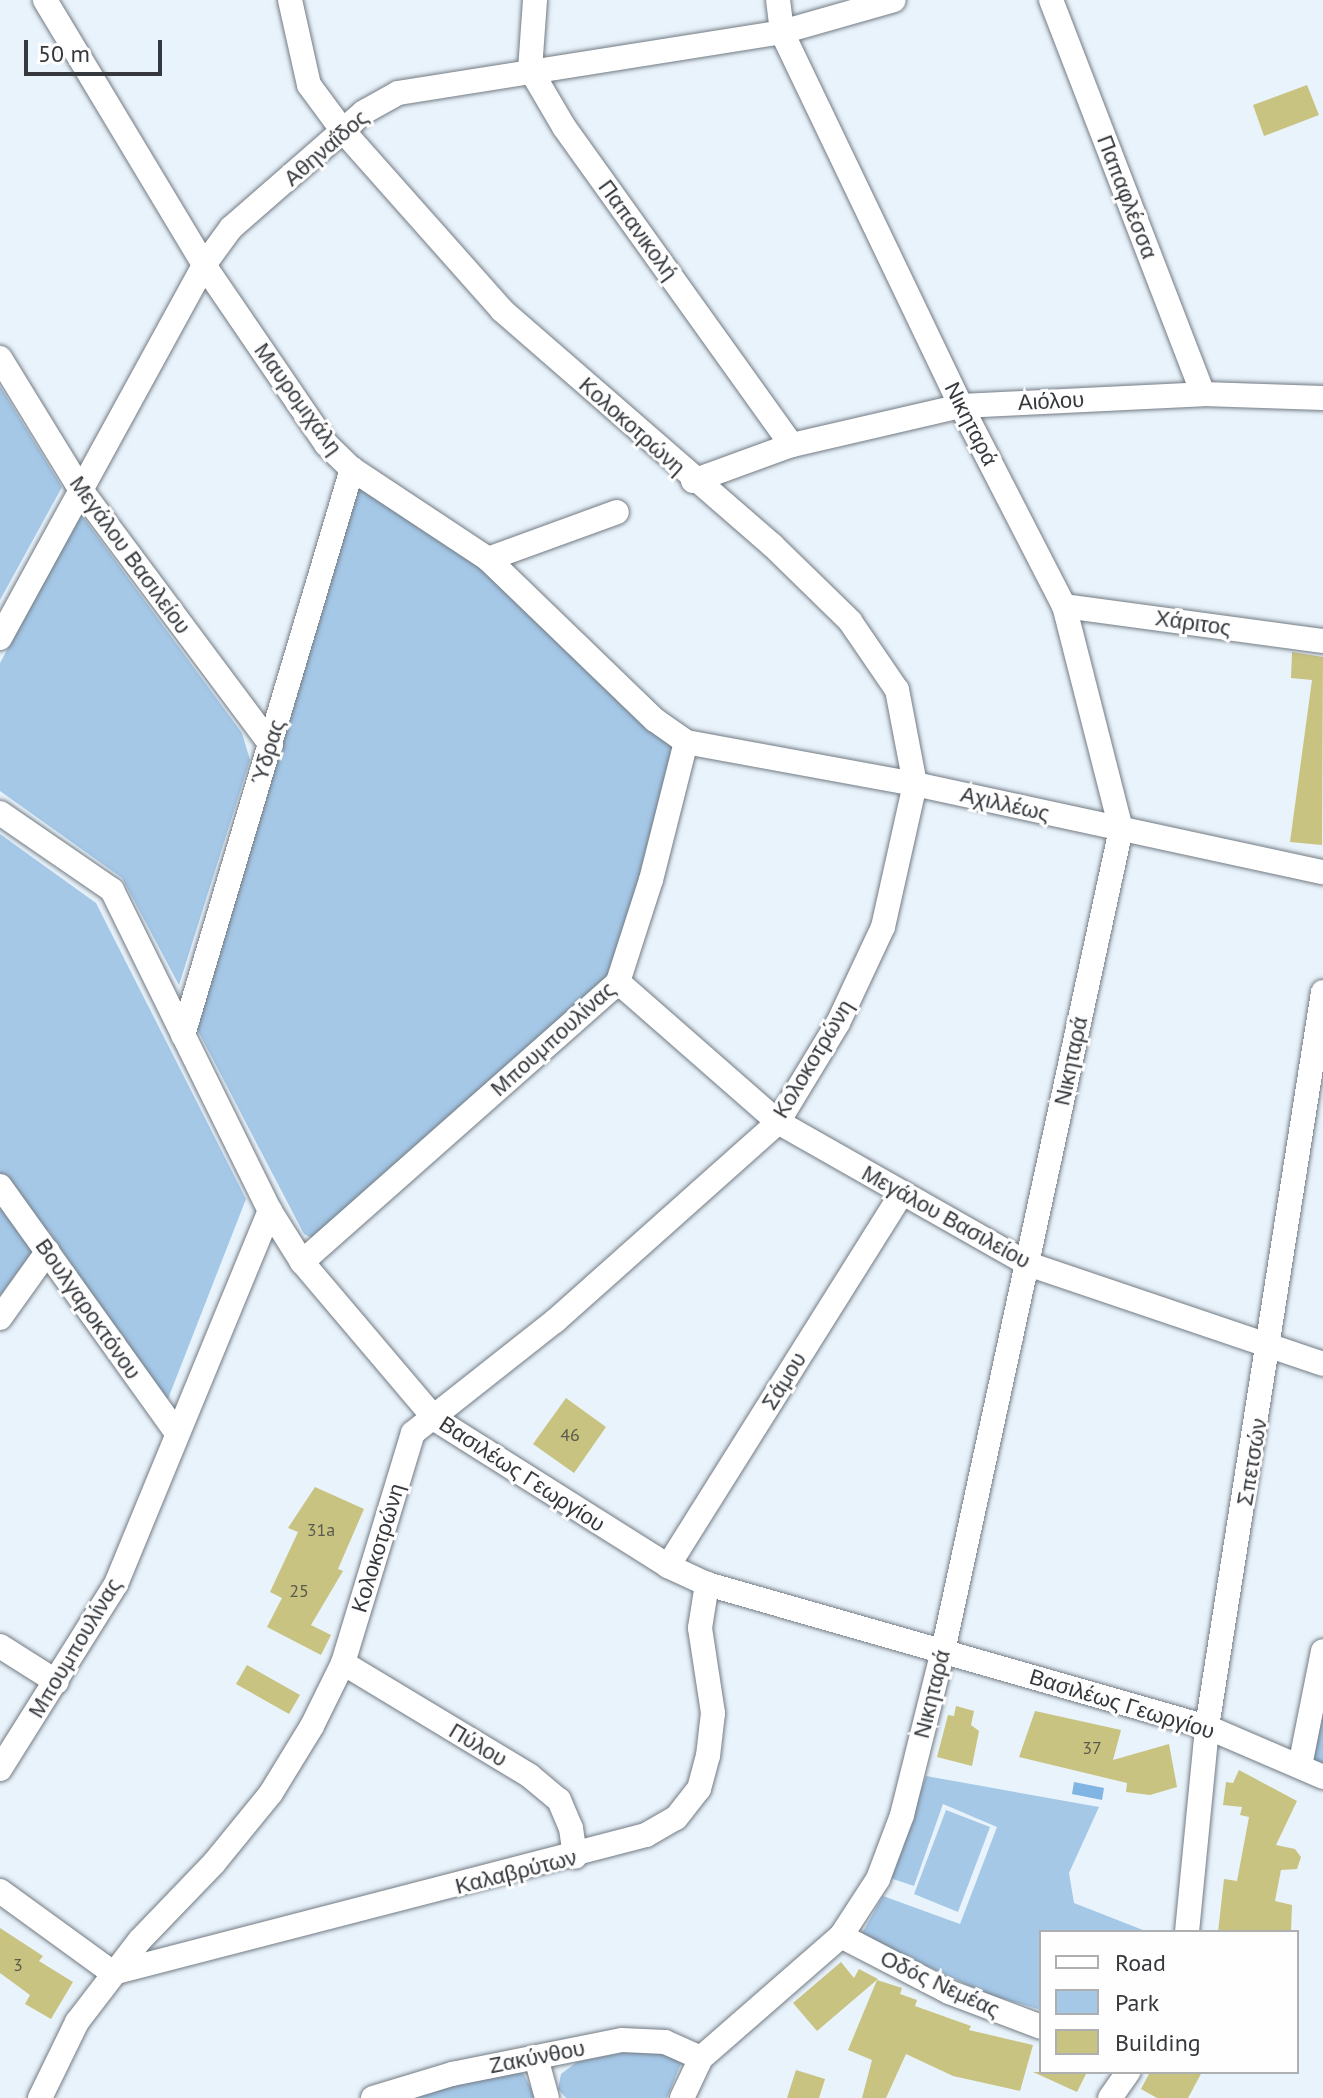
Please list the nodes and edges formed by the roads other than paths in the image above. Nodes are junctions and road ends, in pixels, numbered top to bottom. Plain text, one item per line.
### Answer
1 (45, 0) edge
2 (290, 0) edge
3 (535, 0) edge
4 (778, 0) edge
5 (894, 0) edge
6 (1051, 0) edge
7 (782, 32) junction
8 (530, 69) junction
9 (343, 131) junction
10 (204, 265) junction
11 (0, 358) edge
12 (1203, 394) junction
13 (1323, 398) edge
14 (961, 406) junction
15 (792, 445) junction
16 (352, 469) junction
17 (693, 481) junction
18 (81, 490) junction
19 (617, 512) dead end
20 (488, 559) junction
21 (1064, 606) junction
22 (0, 638) edge
23 (1323, 641) edge
24 (686, 742) junction
25 (271, 745) junction
26 (915, 784) junction
27 (0, 813) edge
28 (1121, 829) junction
29 (1323, 872) edge
30 (618, 982) junction
31 (1323, 992) edge
32 (183, 1035) junction
33 (778, 1122) junction
34 (0, 1186) edge
35 (901, 1195) junction
36 (270, 1211) junction
37 (48, 1251) junction
38 (302, 1262) junction
39 (1028, 1264) junction
40 (0, 1318) edge
41 (1271, 1349) junction
42 (1323, 1364) edge
43 (435, 1419) junction
44 (176, 1432) junction
45 (668, 1566) junction
46 (707, 1584) junction
47 (0, 1646) edge
48 (943, 1651) junction
49 (1323, 1651) edge
50 (343, 1663) junction
51 (57, 1682) junction
52 (1207, 1727) junction
53 (1300, 1766) junction
54 (0, 1769) edge
55 (1323, 1777) edge
56 (575, 1857) junction
57 (0, 1891) edge
58 (1187, 1930) edge
59 (841, 1936) junction
60 (113, 1973) junction
61 (1039, 2026) edge
62 (701, 2058) junction
63 (537, 2061) junction
64 (1127, 2074) edge
65 (40, 2098) edge
66 (373, 2098) edge
67 (547, 2098) edge
68 (682, 2098) edge
69 (1110, 2098) edge

1 - 10 street, Μαυρομιχάλη
2 - 9 street, Κολοκοτρώνη
3 - 8 street
4 - 7 street, Νικηταρά
5 - 7 street, Αθηναΐδος
6 - 12 street, Παπαφλέσσα
7 - 8 street, Αθηναΐδος
7 - 14 street, Νικηταρά
8 - 9 street, Αθηναΐδος
8 - 15 street, Παπανικολή
9 - 10 street, Αθηναΐδος
9 - 17 street, Κολοκοτρώνη
10 - 16 street, Μαυρομιχάλη
10 - 18 street, Αθηναΐδος
11 - 18 street, Μεγάλου Βασιλείου
12 - 13 street, Αιόλου
12 - 14 street, Αιόλου
14 - 15 street, Αιόλου
14 - 21 street, Νικηταρά
15 - 17 street, Αιόλου
16 - 20 street, Μαυρομιχάλη
16 - 25 street, Ύδρας
17 - 26 street, Κολοκοτρώνη
18 - 22 street, Αθηναΐδος
18 - 25 street, Μεγάλου Βασιλείου
19 - 20 street
20 - 24 street, Μαυρομιχάλη
21 - 23 street, Χάριτος
21 - 28 street, Νικηταρά
24 - 26 street, Αχιλλέως
24 - 30 street, Μπουμπουλίνας
25 - 32 street, Ύδρας
26 - 28 street, Αχιλλέως
26 - 33 street, Κολοκοτρώνη
27 - 32 street, Βασιλέως Γεωργίου
28 - 29 street, Αχιλλέως
28 - 39 street, Νικηταρά
30 - 33 street, Μεγάλου Βασιλείου
30 - 38 street, Μπουμπουλίνας
31 - 41 street, Σπετσών
32 - 36 street, Βασιλέως Γεωργίου
33 - 35 street, Μεγάλου Βασιλείου
33 - 43 street, Κολοκοτρώνη
34 - 37 street, Βουλγαροκτόνου
35 - 39 street, Μεγάλου Βασιλείου
35 - 45 street, Σάμου
36 - 38 street, Βασιλέως Γεωργίου
36 - 44 street, Μπουμπουλίνας
37 - 40 street
37 - 44 street, Βουλγαροκτόνου
38 - 43 street, Βασιλέως Γεωργίου
39 - 41 street, Μεγάλου Βασιλείου
39 - 48 street, Νικηταρά
41 - 42 street, Μεγάλου Βασιλείου
41 - 52 street, Σπετσών
43 - 45 street, Βασιλέως Γεωργίου
43 - 50 street, Κολοκοτρώνη
44 - 51 street, Μπουμπουλίνας
45 - 46 street, Βασιλέως Γεωργίου
46 - 48 street, Βασιλέως Γεωργίου
46 - 56 street, Καλαβρύτων
47 - 51 street
48 - 52 street, Βασιλέως Γεωργίου
48 - 59 street, Νικηταρά
49 - 53 street
50 - 56 street, Πύλου
50 - 60 street, Κολοκοτρώνη
51 - 54 street, Μπουμπουλίνας
52 - 53 street, Βασιλέως Γεωργίου
52 - 58 street, Σπετσών
53 - 55 street, Βασιλέως Γεωργίου
56 - 60 street, Καλαβρύτων
57 - 60 street
59 - 61 street, Οδóς Νεμέας
59 - 62 street, Νικηταρά
60 - 65 street, Κολοκοτρώνη
62 - 63 street, Ζακύνθου
62 - 68 street, Νικηταρά
63 - 66 street, Ζακύνθου
63 - 67 street
64 - 69 street

